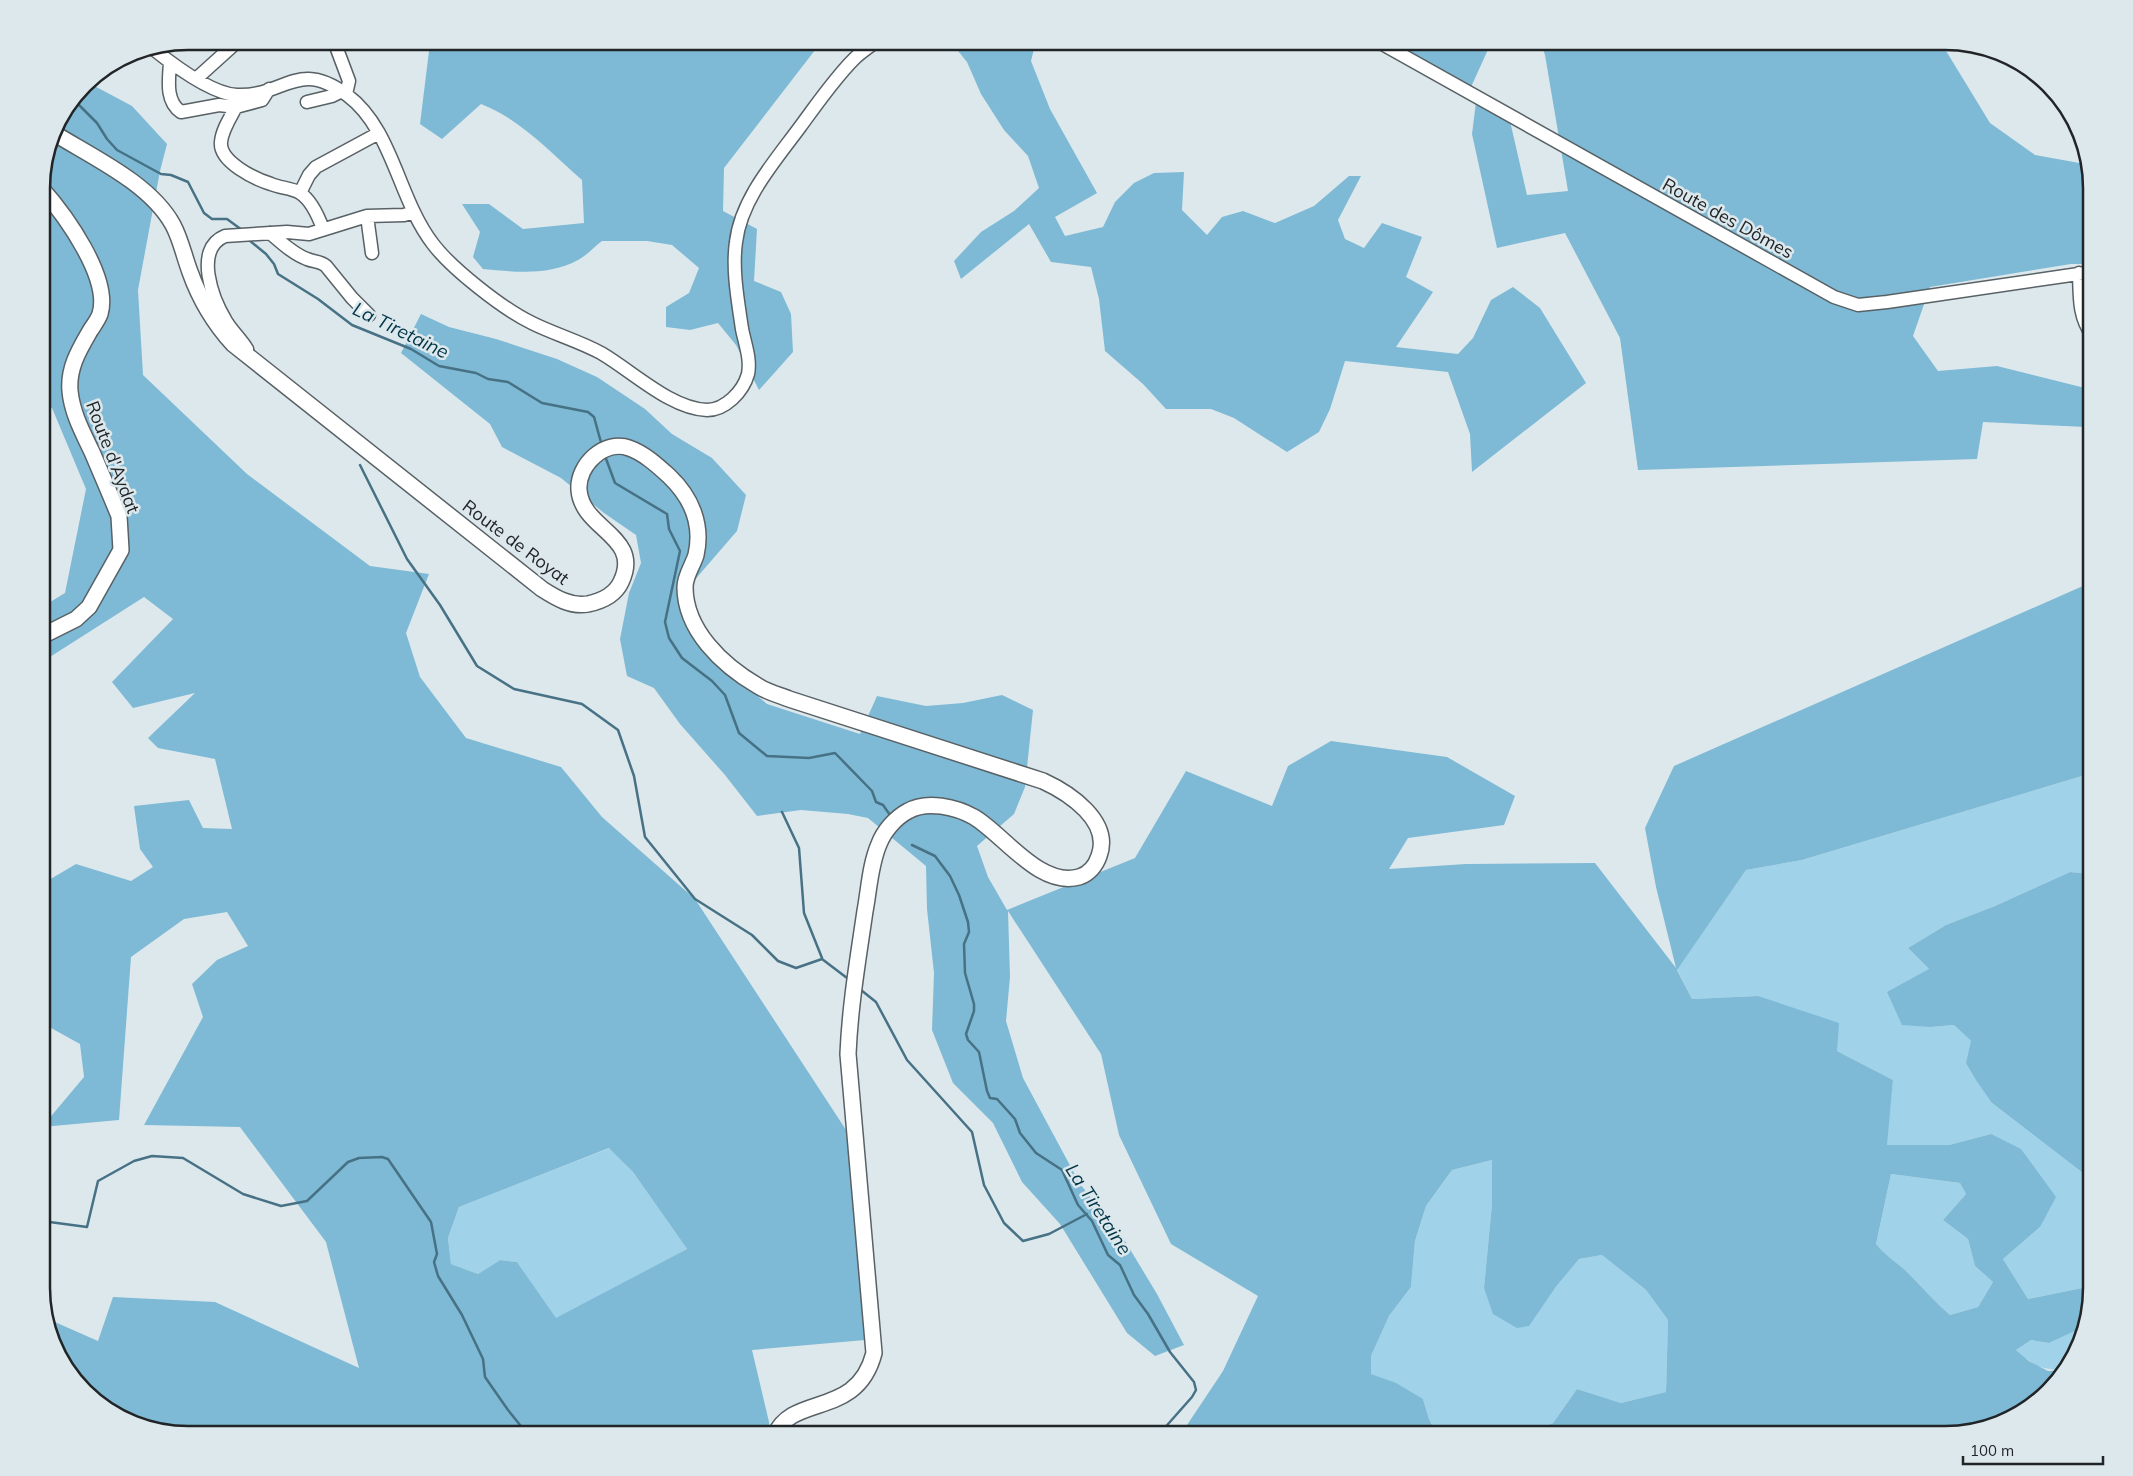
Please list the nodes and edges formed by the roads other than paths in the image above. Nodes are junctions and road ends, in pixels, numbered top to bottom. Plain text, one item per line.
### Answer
1 (228, 50) edge
2 (337, 50) edge
3 (865, 50) edge
4 (1393, 50) edge
5 (159, 54) edge
6 (170, 63) junction
7 (197, 78) junction
8 (269, 89) junction
9 (344, 93) junction
10 (307, 102) dead end
11 (236, 107) junction
12 (378, 133) junction
13 (60, 137) edge
14 (300, 193) junction
15 (50, 199) edge
16 (414, 212) junction
17 (367, 216) junction
18 (323, 229) junction
19 (270, 233) junction
20 (372, 253) dead end
21 (2078, 273) junction
22 (2083, 273) edge
23 (369, 315) dead end
24 (2083, 319) edge
25 (244, 354) junction
26 (50, 632) edge
27 (782, 1426) edge

1 - 7 street
2 - 9 street
3 - 16 street
4 - 21 street, Route des Dômes
5 - 6 street
6 - 7 street
6 - 11 street
7 - 8 street
8 - 9 street
8 - 11 street
9 - 10 street
9 - 12 street
11 - 14 street
12 - 14 street
12 - 16 street
13 - 25 main road, Route de Royat
14 - 18 street
15 - 26 main road, Route d'Aydat
16 - 17 street
17 - 18 street
17 - 20 street
18 - 19 street
19 - 23 street
19 - 25 street
21 - 22 street, Route des Dômes
21 - 24 street
25 - 27 main road, Route de Royat

